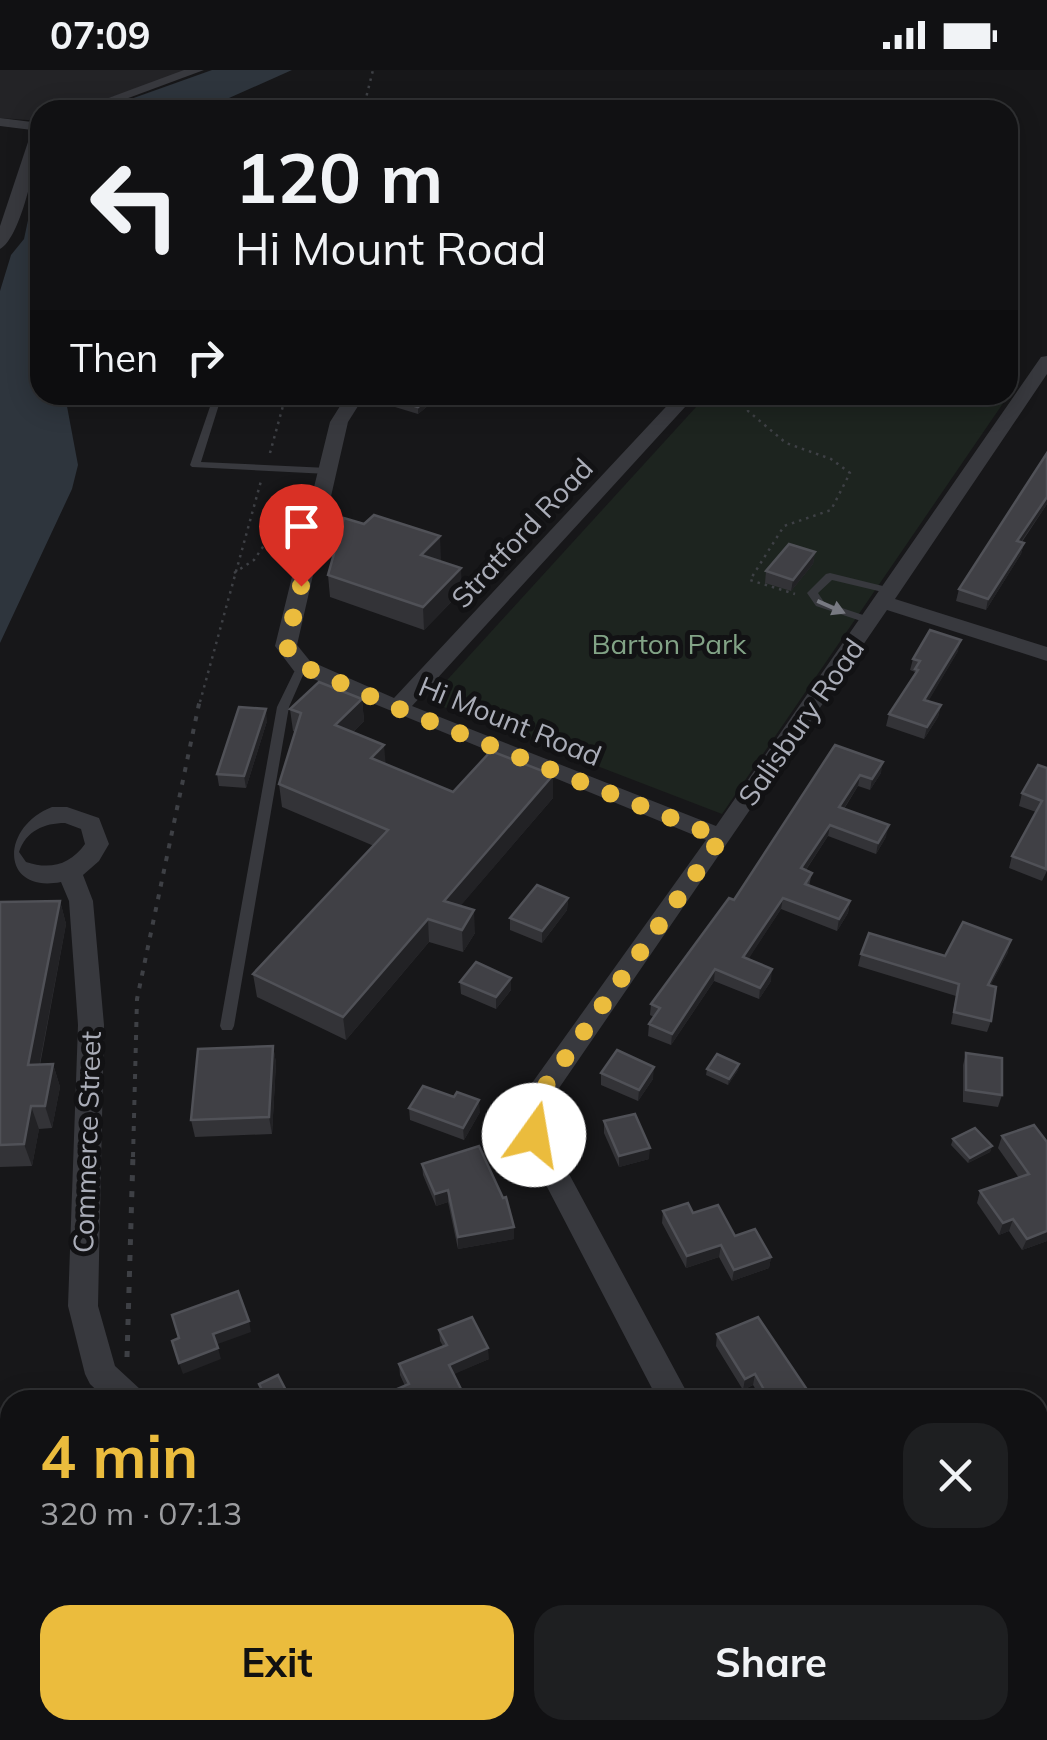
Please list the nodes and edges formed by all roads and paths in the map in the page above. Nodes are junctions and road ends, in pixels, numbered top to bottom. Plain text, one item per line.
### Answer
1 (197, 70) edge
2 (373, 70) edge
3 (112, 100) edge
4 (366, 100) edge
5 (0, 122) edge
6 (30, 126) edge
7 (30, 152) edge
8 (0, 244) edge
9 (1047, 361) edge
10 (1018, 390) edge
11 (215, 405) edge
12 (350, 405) edge
13 (679, 405) edge
14 (748, 405) edge
15 (1008, 405) edge
16 (328, 471) junction
17 (316, 527) junction
18 (814, 599) junction
19 (882, 604) junction
20 (1047, 654) edge
21 (302, 666) junction
22 (397, 708) junction
23 (721, 838) junction
24 (69, 871) dead end
25 (227, 1026) dead end
26 (119, 1390) edge
27 (128, 1390) edge
28 (670, 1390) edge

1 - 3 street
2 - 4 path
5 - 6 street
7 - 8 street
9 - 10 street, Salisbury Road
11 - 16 lane
12 - 16 street
13 - 22 street, Stratford Road
14 - 18 path
15 - 19 street, Salisbury Road
16 - 17 street
17 - 21 street, Hi Mount Road
17 - 27 path
18 -> 19 lane
18 - 19 lane
19 - 20 street
19 - 23 street, Salisbury Road
21 - 22 street, Hi Mount Road
21 - 25 lane
22 - 23 street, Hi Mount Road
23 - 28 street, Salisbury Road
24 - 26 street, Commerce Street

